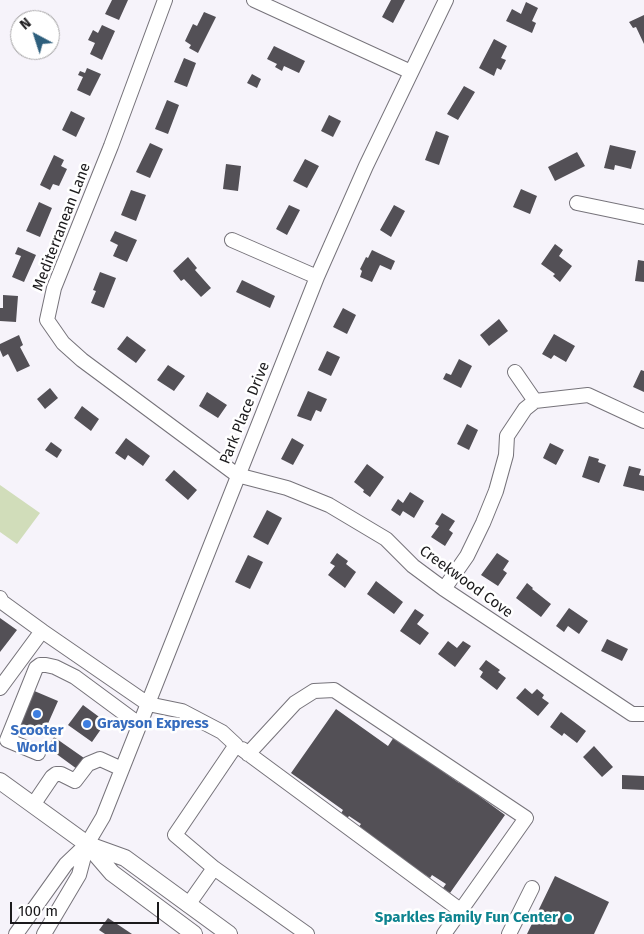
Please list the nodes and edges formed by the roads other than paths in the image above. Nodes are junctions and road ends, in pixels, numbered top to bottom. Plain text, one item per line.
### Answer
1 (165, 0) edge
2 (254, 0) edge
3 (446, 0) edge
4 (411, 72) junction
5 (578, 203) dead end
6 (644, 217) edge
7 (232, 240) dead end
8 (316, 277) junction
9 (515, 372) dead end
10 (535, 401) junction
11 (644, 421) edge
12 (237, 475) junction
13 (444, 589) junction
14 (0, 598) edge
15 (42, 631) junction
16 (0, 688) edge
17 (148, 704) junction
18 (644, 714) edge
19 (140, 725) junction
20 (236, 745) junction
21 (38, 754) dead end
22 (248, 754) junction
23 (122, 769) junction
24 (0, 781) edge
25 (33, 805) junction
26 (87, 844) junction
27 (214, 868) junction
28 (532, 888) dead end
29 (188, 905) junction
30 (460, 910) junction
31 (16, 934) edge
32 (44, 934) edge
33 (194, 934) edge
34 (229, 934) edge
35 (307, 934) edge
36 (444, 934) edge
37 (509, 934) edge

1 - 12 street, Mediterranean Lane
2 - 4 street
3 - 4 street, Park Place Drive
4 - 8 street, Park Place Drive
5 - 6 street
7 - 8 street
8 - 12 street, Park Place Drive
9 - 10 street
10 - 11 street
10 - 13 street
12 - 13 street, Creekwood Cove
12 - 17 street, Park Place Drive
13 - 18 street, Creekwood Cove
14 - 15 street
15 - 16 street
15 - 17 street
17 - 19 street, Park Place Drive
17 - 20 street
19 - 21 street
19 - 23 street, Park Place Drive
20 - 22 street
20 - 27 street
22 - 30 street
22 - 30 street
23 - 25 street
23 - 26 street, Park Place Drive
24 - 25 main road
25 - 26 main road
26 - 29 main road
26 - 31 street
26 - 32 street
26 - 33 main road
27 - 29 street
27 - 35 street
28 - 37 street
29 - 34 main road
30 - 36 street

